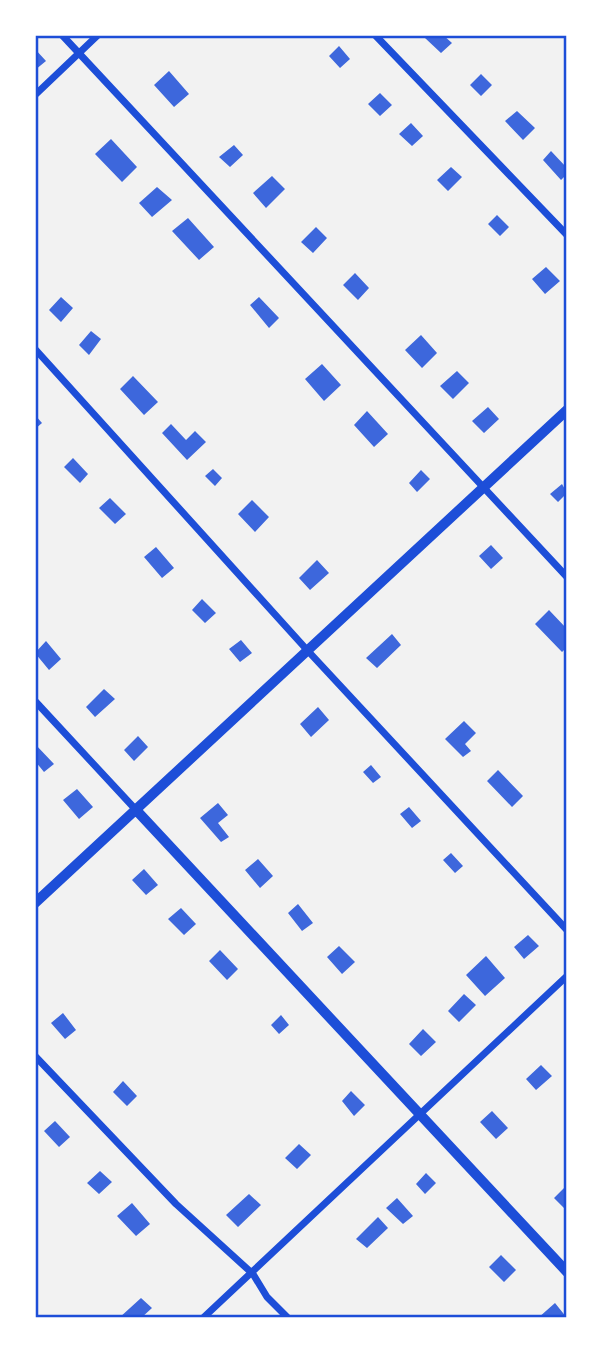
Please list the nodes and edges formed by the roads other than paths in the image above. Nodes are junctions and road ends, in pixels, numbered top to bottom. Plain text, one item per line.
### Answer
1 (62, 35) edge
2 (98, 35) edge
3 (375, 35) edge
4 (78, 53) junction
5 (35, 95) edge
6 (567, 235) edge
7 (35, 349) edge
8 (567, 410) edge
9 (482, 489) junction
10 (567, 577) edge
11 (307, 651) junction
12 (35, 701) edge
13 (137, 811) junction
14 (35, 903) edge
15 (567, 930) edge
16 (567, 976) edge
17 (35, 1056) edge
18 (418, 1115) junction
19 (567, 1272) edge
20 (253, 1274) junction
21 (203, 1318) edge
22 (288, 1318) edge

1 - 4 street
2 - 4 street
3 - 6 street
4 - 5 street
4 - 9 street
7 - 11 street
8 - 9 street
9 - 10 street
9 - 11 street
11 - 13 street
11 - 15 street
12 - 13 street
13 - 14 street
13 - 18 street
16 - 18 street
17 - 20 street
18 - 19 street
18 - 20 street
20 - 21 street
20 - 22 street

